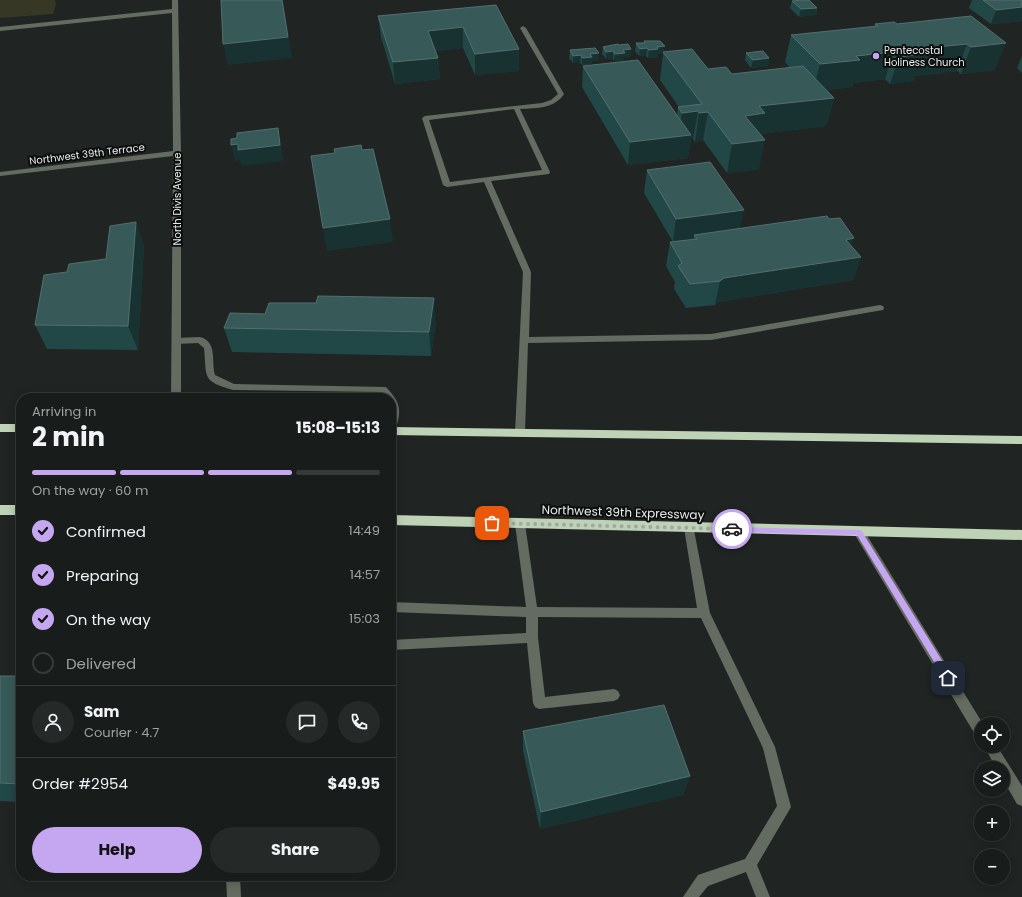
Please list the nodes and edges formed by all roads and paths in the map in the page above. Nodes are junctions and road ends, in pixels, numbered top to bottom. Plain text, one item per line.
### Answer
1 (175, 0) edge
2 (174, 11) junction
3 (0, 28) edge
4 (523, 28) dead end
5 (516, 108) junction
6 (177, 153) junction
7 (0, 174) edge
8 (487, 180) junction
9 (880, 308) dead end
10 (524, 340) junction
11 (176, 341) junction
12 (176, 393) edge
13 (386, 393) edge
14 (0, 428) edge
15 (16, 428) edge
16 (396, 429) edge
17 (520, 432) junction
18 (1022, 440) edge
19 (0, 510) edge
20 (16, 510) edge
21 (396, 520) edge
22 (520, 524) junction
23 (690, 528) junction
24 (859, 532) junction
25 (1022, 535) edge
26 (396, 607) edge
27 (532, 612) junction
28 (704, 613) junction
29 (532, 638) junction
30 (396, 645) edge
31 (614, 694) dead end
32 (974, 721) edge
33 (994, 753) edge
34 (1022, 799) edge
35 (750, 864) junction
36 (234, 881) edge
37 (234, 897) edge
38 (690, 897) edge
39 (763, 897) edge

1 - 2 street, North Divis Avenue
2 - 3 street
2 - 6 street, North Divis Avenue
4 - 5 street
5 - 8 street
5 - 8 street
6 - 7 street, Northwest 39th Terrace
6 - 11 street, North Divis Avenue
8 - 10 street
9 - 10 street
10 - 17 street
11 - 12 street, North Divis Avenue
11 - 13 street
14 - 15 highway
16 - 17 highway
17 - 18 highway
19 - 20 highway
21 - 22 highway, Northwest 39th Expressway
22 - 23 highway, Northwest 39th Expressway
22 - 27 street
23 - 24 highway, Northwest 39th Expressway
23 - 28 street
24 - 25 highway, Northwest 39th Expressway
24 - 32 street
26 - 27 street
27 - 28 street
27 - 29 street
28 - 35 street
29 - 30 street
29 - 31 street
33 - 34 street
35 - 38 street
35 - 39 street
36 - 37 street

